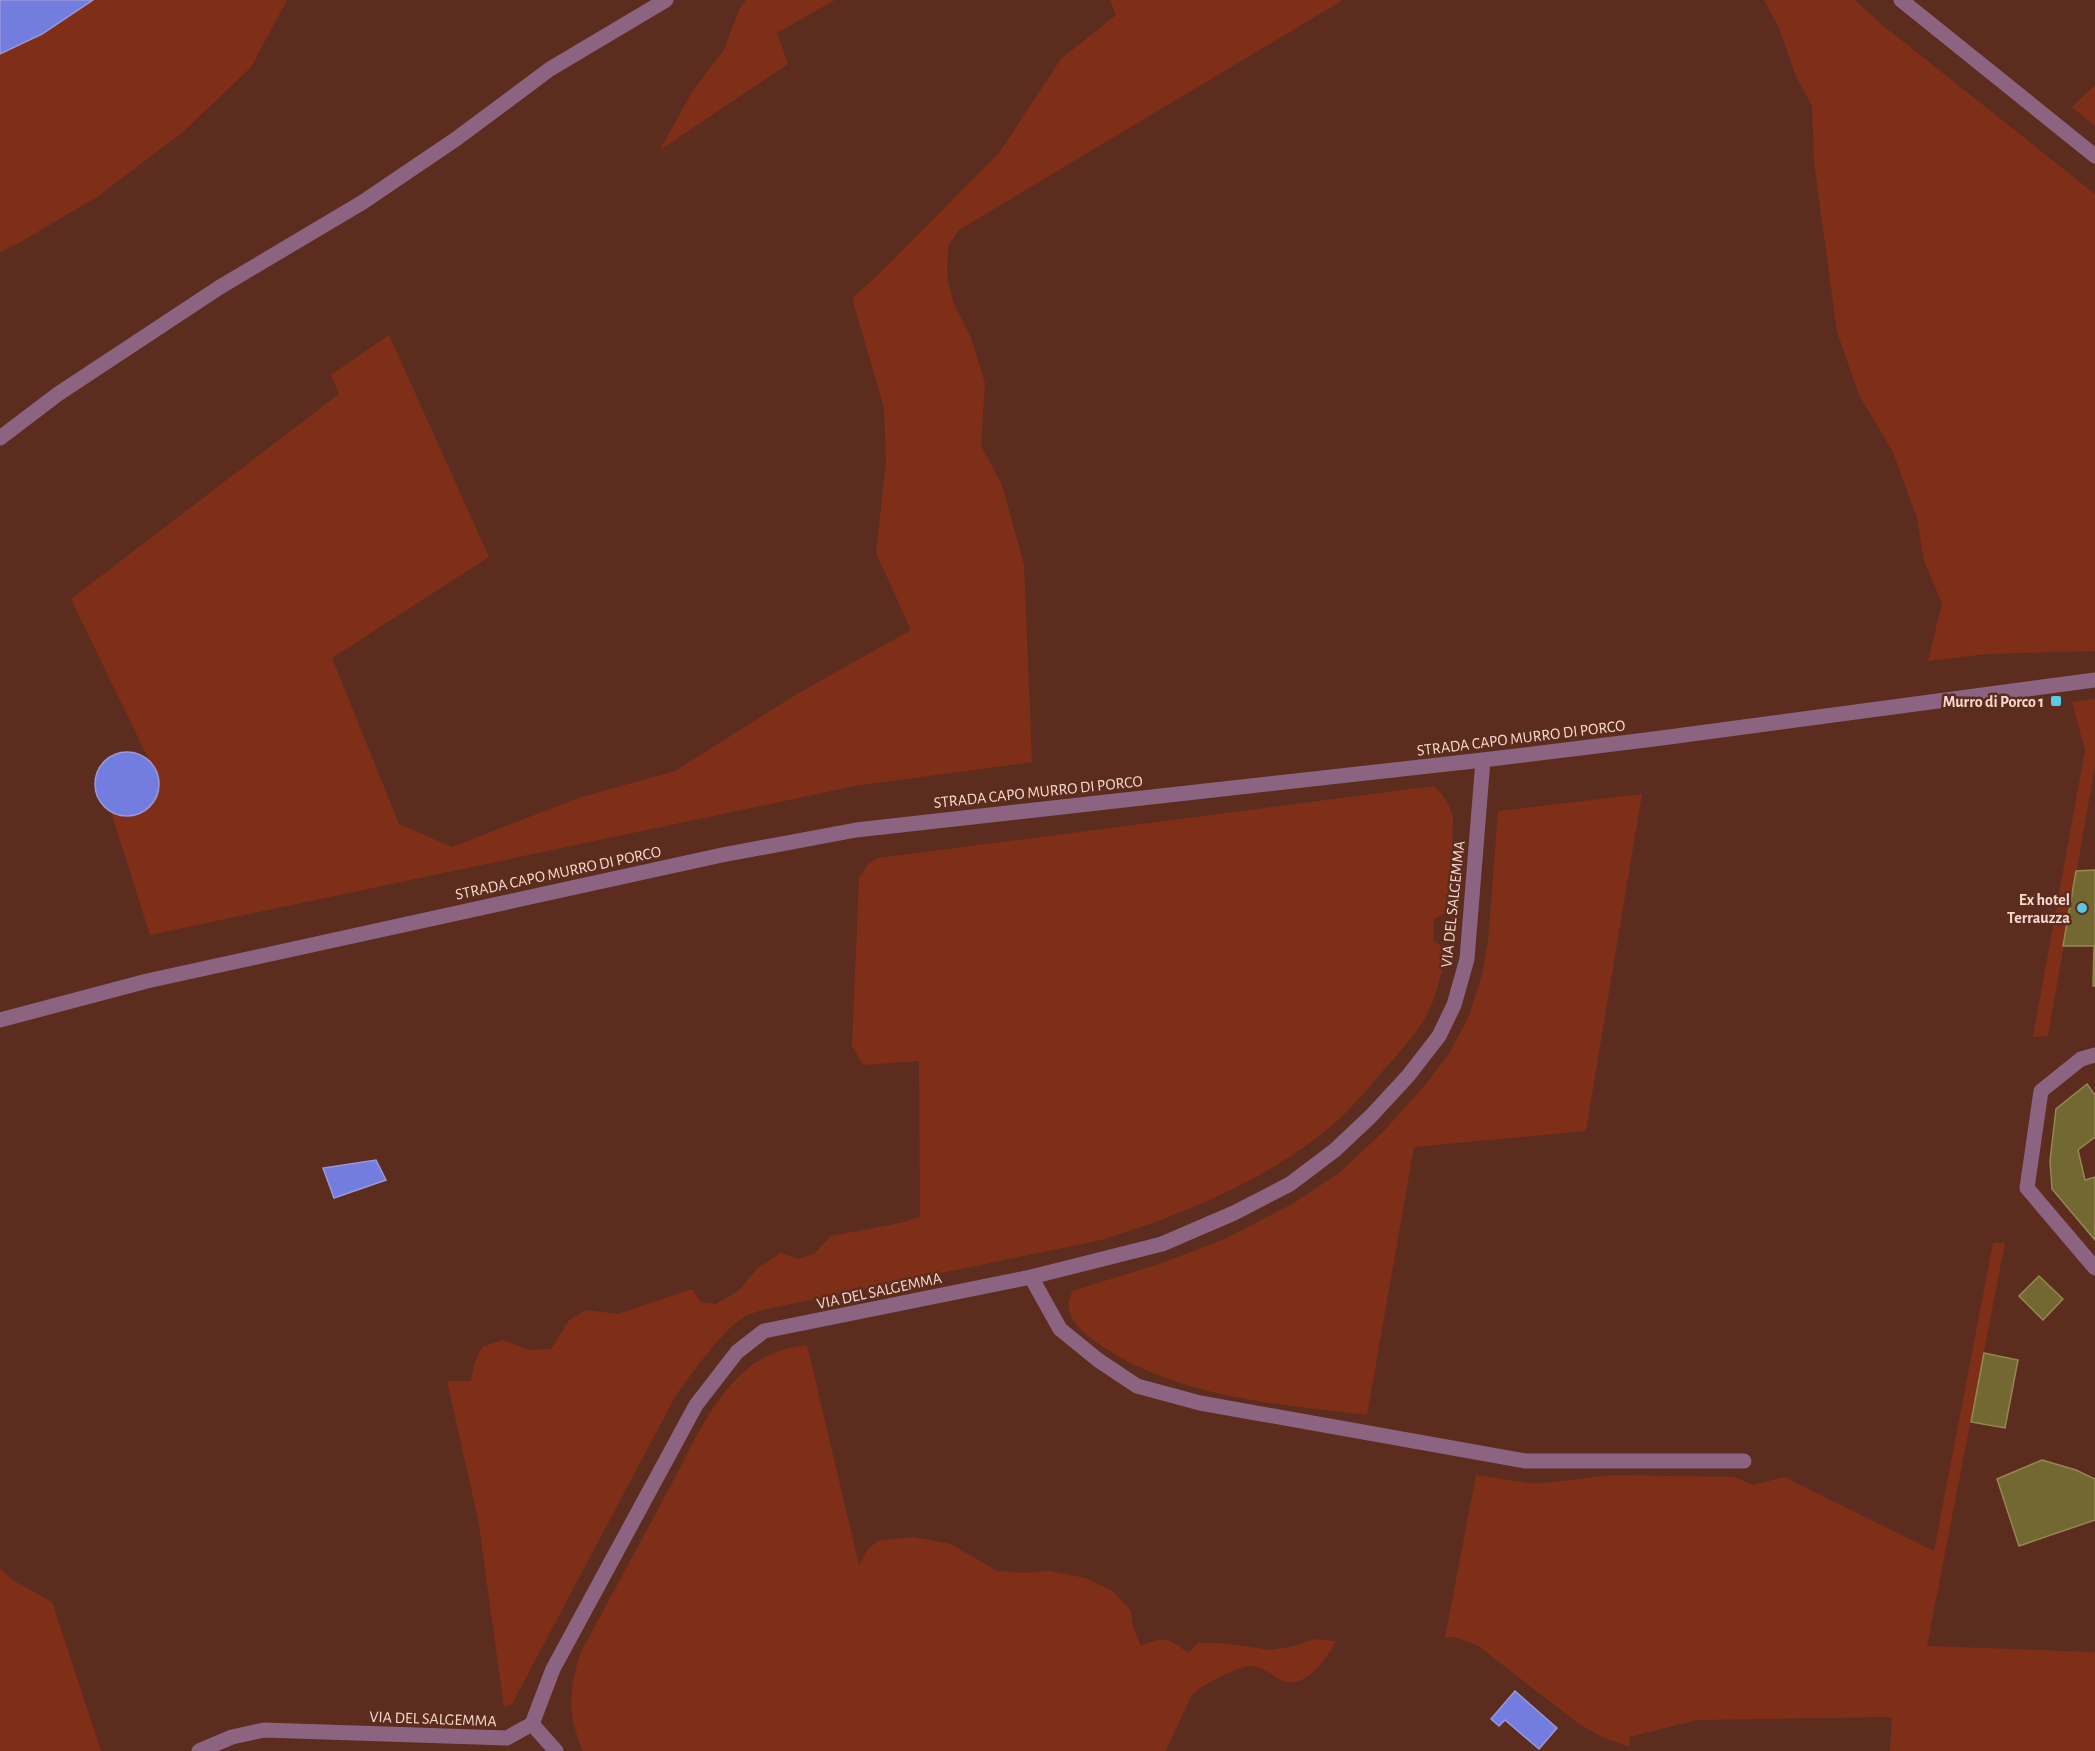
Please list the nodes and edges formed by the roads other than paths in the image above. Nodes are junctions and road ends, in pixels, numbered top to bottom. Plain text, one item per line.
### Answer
1 (666, 0) edge
2 (1901, 0) edge
3 (2095, 156) edge
4 (0, 438) edge
5 (2095, 680) edge
6 (1483, 760) junction
7 (0, 1020) edge
8 (2095, 1055) edge
9 (2095, 1268) edge
10 (1031, 1277) junction
11 (1744, 1461) dead end
12 (532, 1724) junction
13 (199, 1751) edge
14 (556, 1751) edge

1 - 4 street
2 - 3 street
5 - 6 street, STRADA CAPO MURRO DI PORCO
6 - 7 street, STRADA CAPO MURRO DI PORCO
6 - 10 street, VIA DEL SALGEMMA
8 - 9 street
10 - 11 street
10 - 12 street, VIA DEL SALGEMMA
12 - 13 street, VIA DEL SALGEMMA
12 - 14 street

